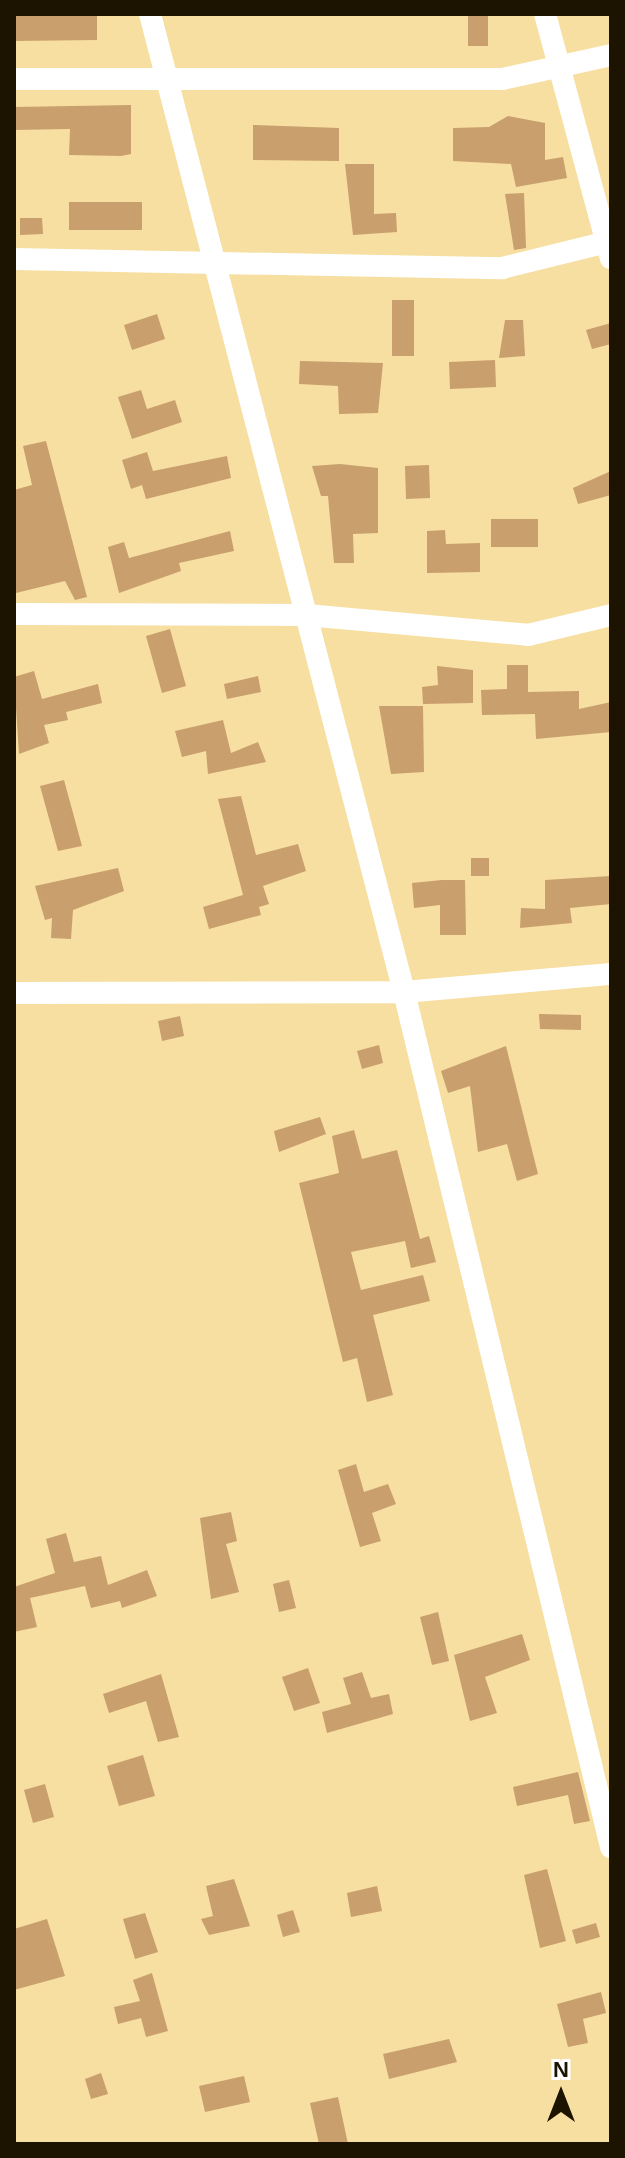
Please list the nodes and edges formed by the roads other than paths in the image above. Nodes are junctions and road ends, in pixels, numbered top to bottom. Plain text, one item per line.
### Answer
1 (150, 14) edge
2 (545, 14) edge
3 (611, 55) edge
4 (559, 69) junction
5 (14, 79) edge
6 (167, 79) junction
7 (610, 247) edge
8 (14, 259) edge
9 (214, 259) junction
10 (14, 614) edge
11 (306, 615) junction
12 (611, 615) edge
13 (14, 970) edge
14 (611, 974) edge
15 (404, 992) junction
16 (17, 993) edge
17 (611, 1847) edge

1 - 6 street
2 - 4 street
3 - 4 street
4 - 6 street
4 - 7 street
5 - 6 street
6 - 9 street
7 - 9 street
8 - 9 street
9 - 11 street
10 - 11 street
11 - 12 street
11 - 15 street
13 - 16 street
14 - 15 street
15 - 16 street
15 - 17 street

